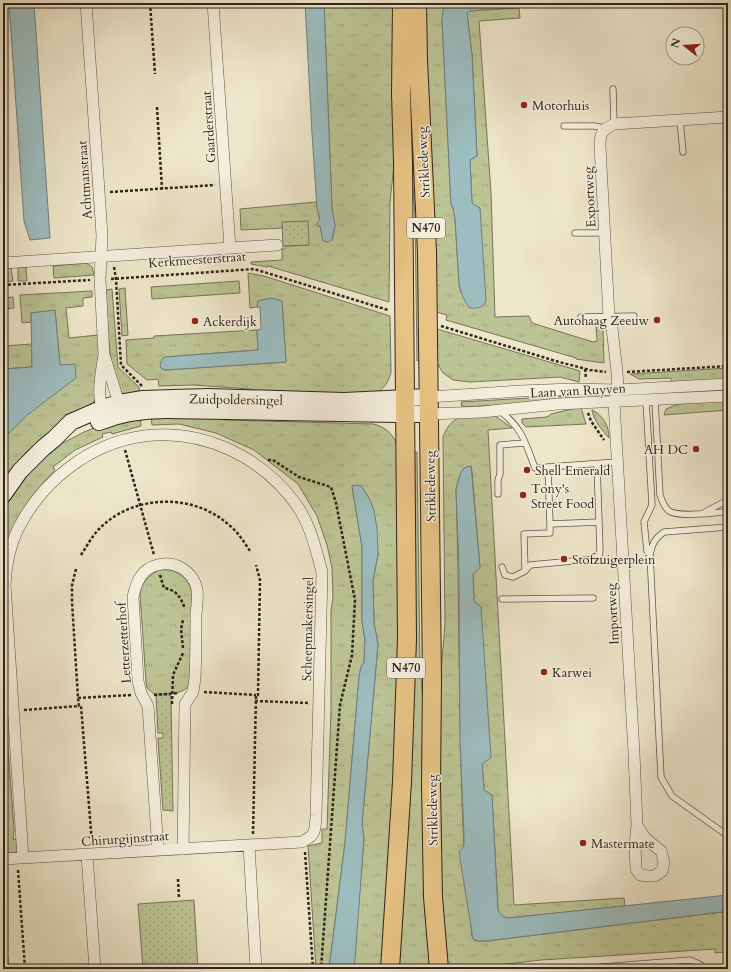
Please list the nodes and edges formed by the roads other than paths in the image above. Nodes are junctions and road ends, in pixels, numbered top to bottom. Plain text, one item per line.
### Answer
1 (86, 3) edge
2 (213, 3) edge
3 (402, 3) edge
4 (417, 3) edge
5 (613, 89) dead end
6 (728, 118) edge
7 (680, 120) junction
8 (564, 126) dead end
9 (610, 126) junction
10 (683, 152) dead end
11 (575, 233) dead end
12 (605, 233) junction
13 (277, 245) dead end
14 (230, 248) junction
15 (106, 257) junction
16 (3, 263) edge
17 (634, 316) dead end
18 (581, 317) dead end
19 (609, 317) junction
20 (104, 355) junction
21 (728, 384) edge
22 (618, 390) junction
23 (728, 396) edge
24 (651, 400) junction
25 (614, 402) junction
26 (429, 405) junction
27 (404, 406) junction
28 (111, 409) junction
29 (498, 410) junction
30 (525, 443) junction
31 (617, 462) junction
32 (597, 464) junction
33 (548, 467) junction
34 (498, 494) dead end
35 (3, 495) edge
36 (728, 500) edge
37 (728, 512) edge
38 (704, 513) junction
39 (599, 522) junction
40 (550, 524) junction
41 (728, 527) edge
42 (650, 555) junction
43 (502, 567) dead end
44 (525, 571) junction
45 (593, 598) dead end
46 (502, 599) dead end
47 (637, 825) dead end
48 (728, 836) edge
49 (251, 845) junction
50 (183, 849) junction
51 (158, 850) junction
52 (90, 855) junction
53 (20, 858) junction
54 (3, 859) edge
55 (3, 961) edge
56 (3, 969) edge
57 (94, 969) edge
58 (256, 969) edge
59 (390, 969) edge
60 (439, 969) edge
61 (577, 969) edge
62 (702, 969) edge

1 - 15 street, Achtmanstraat
2 - 14 street, Gaarderstraat
3 - 27 main road, Strikledeweg / N470
4 - 26 main road, Strikledeweg / N470
5 - 9 lane
6 - 7 street
7 - 9 street
7 - 10 lane
8 - 9 lane
9 - 12 street, Exportweg
11 - 12 lane
12 - 19 street, Exportweg
13 - 14 street, Kerkmeesterstraat
14 - 15 street, Kerkmeesterstraat
15 - 16 street, Kerkmeesterstraat
15 - 20 street, Achtmanstraat
17 - 19 lane
18 - 19 lane
19 - 22 street, Exportweg
20 - 28 street, Achtmanstraat
20 - 28 street, Achtmanstraat
21 - 22 street, Laan van Ruyven
22 - 25 street
22 - 26 street, Laan van Ruyven
23 - 24 street, Laan van Ruyven
24 - 25 street, Laan van Ruyven
24 - 38 lane
24 - 42 lane
25 - 29 street, Laan van Ruyven
25 - 31 street, Importweg
26 - 27 street, Zuidpoldersingel
26 - 29 street, Laan van Ruyven
26 - 60 main road, Strikledeweg / N470
27 - 28 street, Zuidpoldersingel
27 - 28 street, Zuidpoldersingel
27 - 59 main road, Strikledeweg / N470
28 - 35 street, Zuidpoldersingel
29 - 30 lane
30 - 33 lane
30 - 34 lane
31 - 32 lane
31 - 47 street, Importweg
32 - 33 lane
32 - 39 lane
33 - 40 lane
36 - 38 lane
37 - 38 lane
39 - 40 lane
39 - 44 lane
40 - 44 lane
41 - 42 lane
42 - 48 lane
43 - 44 lane
45 - 46 lane
49 - 50 street, Chirurgijnstraat
49 - 53 street, Scheepmakersingel
49 - 58 street
50 - 51 street, Chirurgijnstraat
50 - 51 street, Letterzetterhof
51 - 52 street, Chirurgijnstraat
52 - 53 street, Chirurgijnstraat
52 - 57 street
53 - 54 street, Chirurgijnstraat
55 - 56 street
61 - 62 lane

